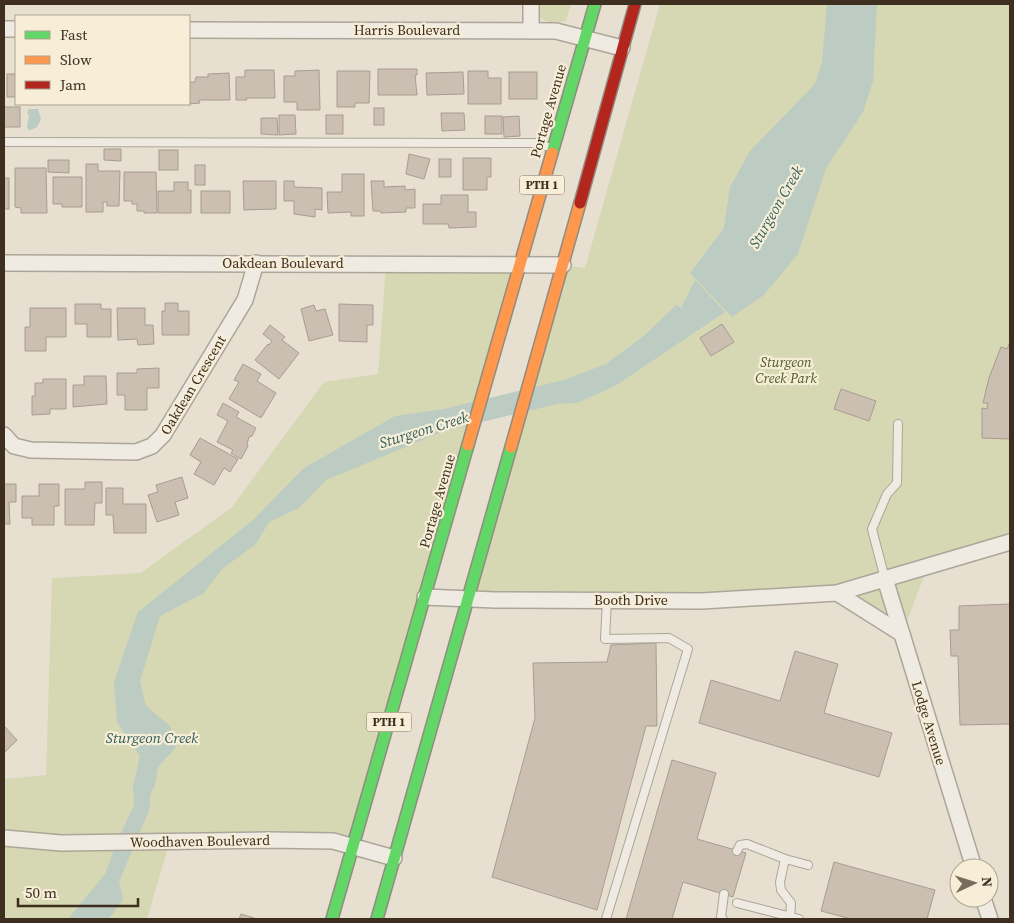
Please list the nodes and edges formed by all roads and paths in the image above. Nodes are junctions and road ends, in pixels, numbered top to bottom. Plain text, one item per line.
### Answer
1 (531, 4) edge
2 (595, 4) edge
3 (635, 4) edge
4 (190, 30) edge
5 (531, 31) junction
6 (584, 38) junction
7 (622, 48) junction
8 (4, 142) edge
9 (552, 147) junction
10 (4, 262) edge
11 (256, 263) junction
12 (563, 264) junction
13 (519, 265) junction
14 (898, 424) dead end
15 (4, 435) edge
16 (1010, 542) edge
17 (884, 579) junction
18 (837, 593) junction
19 (425, 597) junction
20 (467, 599) junction
21 (608, 600) junction
22 (902, 634) junction
23 (4, 838) edge
24 (353, 847) junction
25 (737, 851) dead end
26 (394, 858) junction
27 (971, 858) edge
28 (785, 859) junction
29 (808, 865) dead end
30 (724, 894) dead end
31 (737, 903) dead end
32 (790, 918) edge
33 (332, 919) edge
34 (377, 919) edge
35 (606, 919) edge
36 (723, 919) edge
37 (799, 919) edge

1 - 5 street
2 - 6 highway, Portage Avenue / PTH 1
3 - 7 highway, PTH 1
4 - 5 street, Harris Boulevard
5 - 6 street, Harris Boulevard
6 - 7 street, Harris Boulevard
6 - 9 highway, Portage Avenue / PTH 1
7 - 12 highway, PTH 1
8 - 9 lane
9 - 13 highway, Portage Avenue / PTH 1
10 - 11 street, Oakdean Boulevard
11 - 13 street, Oakdean Boulevard
11 - 15 street, Oakdean Crescent
12 - 13 street, Oakdean Boulevard
12 - 20 highway, PTH 1
13 - 19 highway, Portage Avenue / PTH 1
14 - 17 lane
16 - 17 street, Booth Drive
17 - 18 street, Booth Drive
17 - 22 street, Lodge Avenue
18 - 21 street, Booth Drive
18 - 22 street
19 - 20 street, Booth Drive
19 - 24 highway, Portage Avenue / PTH 1
20 - 21 street, Booth Drive
20 - 26 highway, PTH 1
21 - 35 lane
22 - 27 street, Lodge Avenue
23 - 24 street, Woodhaven Boulevard
24 - 26 street, Woodhaven Boulevard
24 - 33 highway, Portage Avenue / PTH 1
25 - 28 lane
26 - 34 highway, PTH 1
28 - 29 lane
28 - 32 lane
30 - 36 lane
31 - 32 lane
32 - 37 lane

